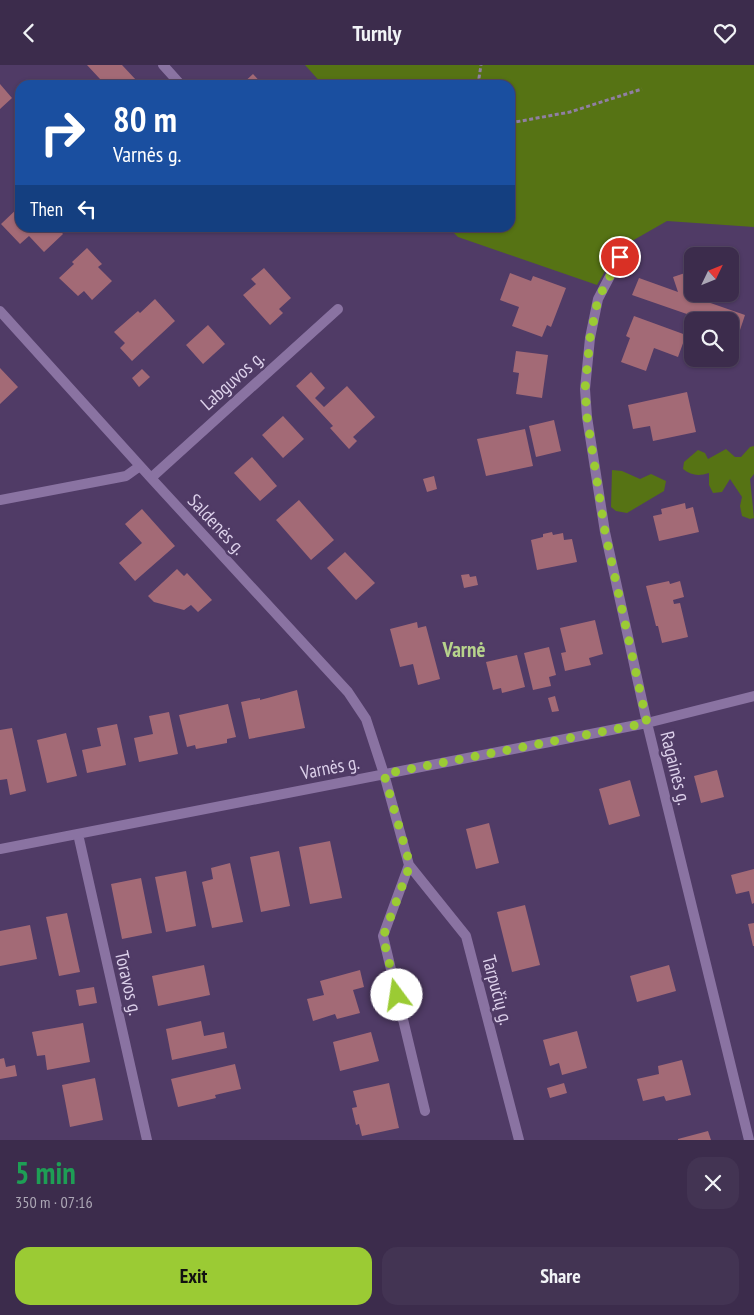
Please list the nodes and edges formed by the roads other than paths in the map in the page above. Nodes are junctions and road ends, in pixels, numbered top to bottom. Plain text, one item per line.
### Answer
1 (163, 65) edge
2 (176, 80) edge
3 (620, 257) dead end
4 (338, 309) dead end
5 (0, 311) edge
6 (140, 466) junction
7 (151, 478) junction
8 (0, 500) edge
9 (754, 696) edge
10 (647, 723) junction
11 (384, 774) junction
12 (78, 834) junction
13 (0, 849) edge
14 (410, 865) junction
15 (425, 1111) dead end
16 (146, 1140) edge
17 (519, 1140) edge
18 (749, 1140) edge

1 - 2 street
3 - 10 street, Ragainės g.
4 - 7 street, Labguvos g.
5 - 6 street, Saldenės g.
6 - 7 street, Saldenės g.
6 - 8 street
7 - 11 street, Saldenės g.
9 - 10 street, Varnės g.
10 - 11 street, Varnės g.
10 - 18 street, Ragainės g.
11 - 12 street, Varnės g.
11 - 14 street, Saldenės g.
12 - 13 street, Varnės g.
12 - 16 street, Toravos g.
14 - 15 street
14 - 17 street, Tarpučių g.

